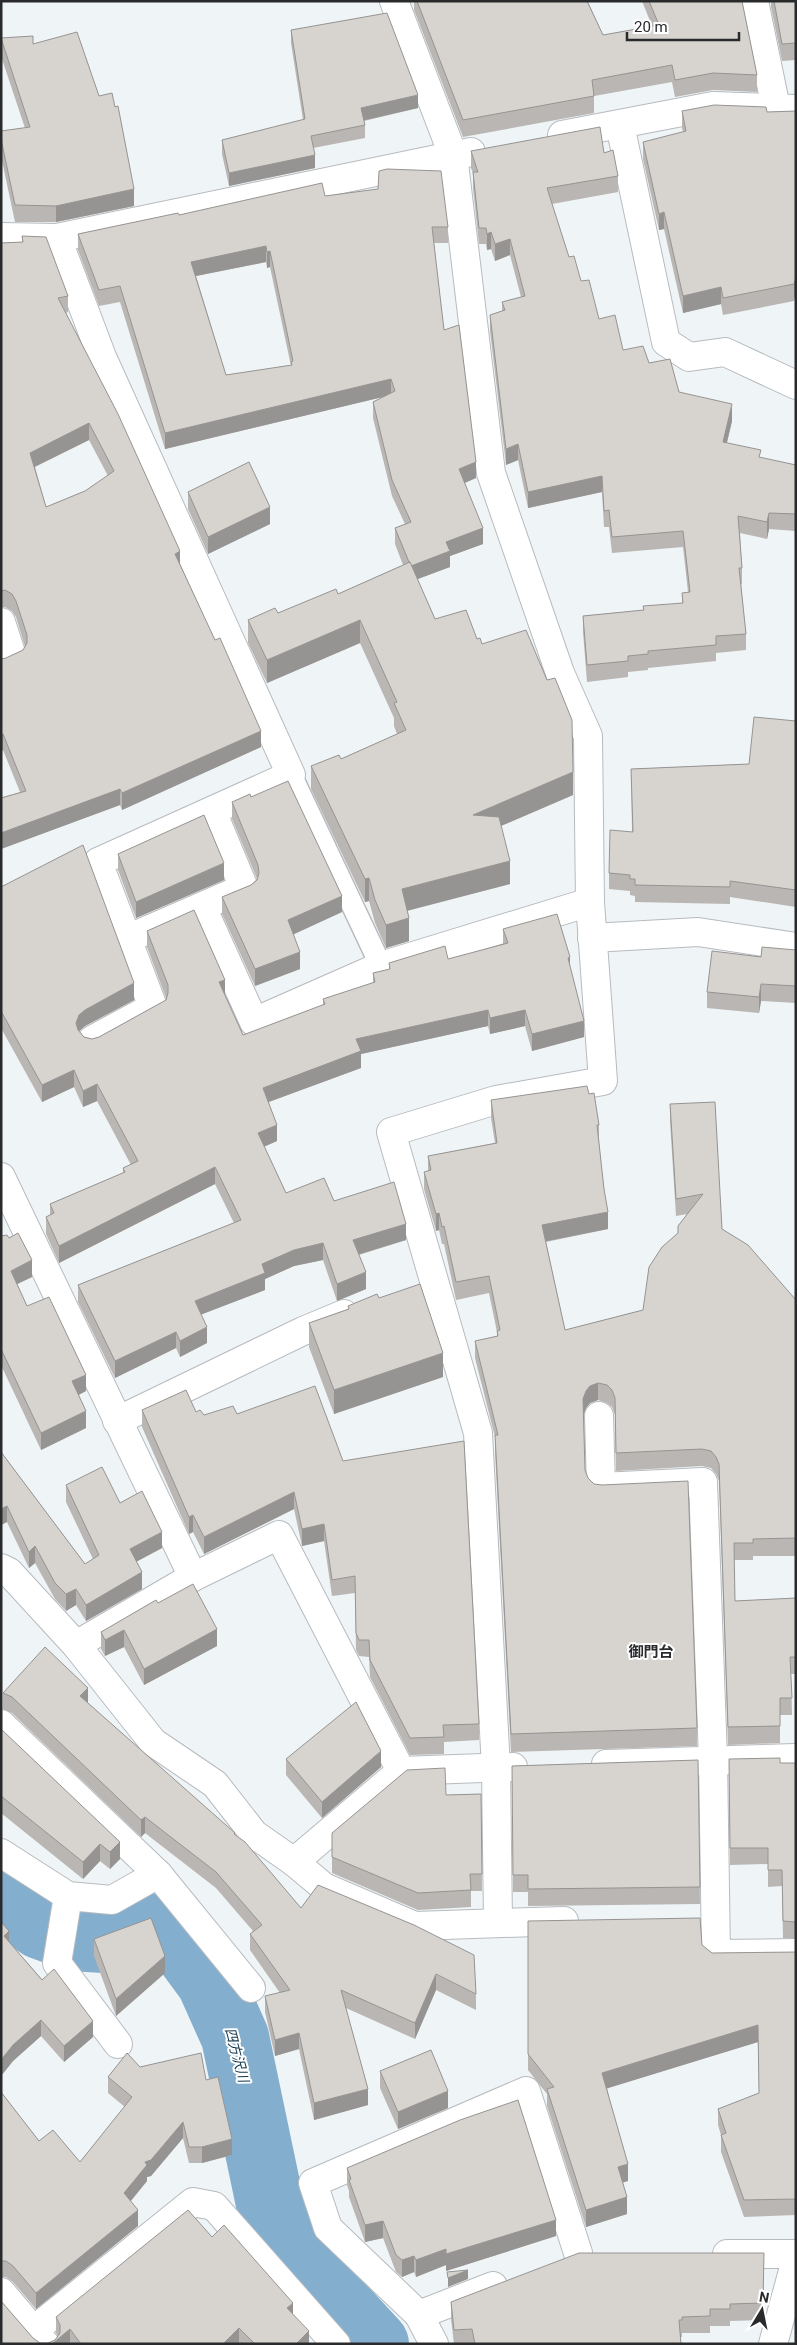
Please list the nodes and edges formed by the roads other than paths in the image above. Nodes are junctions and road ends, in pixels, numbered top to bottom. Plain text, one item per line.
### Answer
1 (394, 1) edge
2 (754, 1) edge
3 (786, 108) edge
4 (620, 125) junction
5 (542, 139) edge
6 (492, 148) edge
7 (453, 155) junction
8 (1, 237) edge
9 (57, 238) junction
10 (796, 385) edge
11 (1, 622) edge
12 (1, 660) edge
13 (291, 775) junction
14 (212, 811) junction
15 (590, 902) junction
16 (202, 906) junction
17 (592, 938) junction
18 (127, 939) junction
19 (796, 947) edge
20 (382, 966) junction
21 (92, 1040) edge
22 (1, 1177) edge
23 (13, 1231) edge
24 (433, 1279) junction
25 (407, 1289) edge
26 (364, 1307) edge
27 (599, 1416) dead end
28 (117, 1421) junction
29 (1, 1568) edge
30 (193, 1577) junction
31 (76, 1645) junction
32 (1, 1724) edge
33 (796, 1758) edge
34 (712, 1759) junction
35 (584, 1764) edge
36 (535, 1766) edge
37 (496, 1768) junction
38 (401, 1771) junction
39 (1, 1854) edge
40 (294, 1862) junction
41 (158, 1874) junction
42 (68, 1896) junction
43 (686, 1919) edge
44 (716, 1919) junction
45 (587, 1921) edge
46 (498, 1922) junction
47 (796, 1954) edge
48 (251, 1988) dead end
49 (118, 2044) dead end
50 (578, 2253) junction
51 (608, 2254) edge
52 (707, 2254) edge
53 (796, 2254) edge
54 (796, 2260) edge
55 (552, 2264) edge
56 (516, 2277) edge
57 (1, 2292) edge
58 (419, 2315) junction
59 (39, 2337) edge
60 (336, 2344) edge
61 (434, 2344) edge
62 (773, 2344) edge

1 - 7 street
2 - 3 street
3 - 4 street
4 - 5 street
4 - 10 street
6 - 7 street
7 - 9 street
7 - 15 street
8 - 9 street
9 - 13 street
11 - 12 street
13 - 14 street
13 - 20 lane
14 - 16 street
14 - 18 street
15 - 17 street
15 - 20 street
16 - 18 street
16 - 20 street
17 - 19 street
17 - 24 street
18 - 21 street
22 - 23 street
23 - 28 street
24 - 25 street
24 - 37 street
26 - 28 street
27 - 34 street
28 - 30 street
29 - 31 street
30 - 31 street
30 - 38 street
31 - 40 street
32 - 41 street
33 - 34 street
34 - 35 street
34 - 44 street
36 - 37 street
37 - 38 street
37 - 46 street
38 - 40 street
39 - 42 street
40 - 46 street
41 - 42 street
41 - 48 street
42 - 49 street
43 - 44 street
44 - 47 street
45 - 46 street
50 - 51 street
50 - 55 street
50 - 58 street
52 - 53 street
54 - 62 street
56 - 58 street
57 - 59 street
58 - 61 street
59 - 60 street

